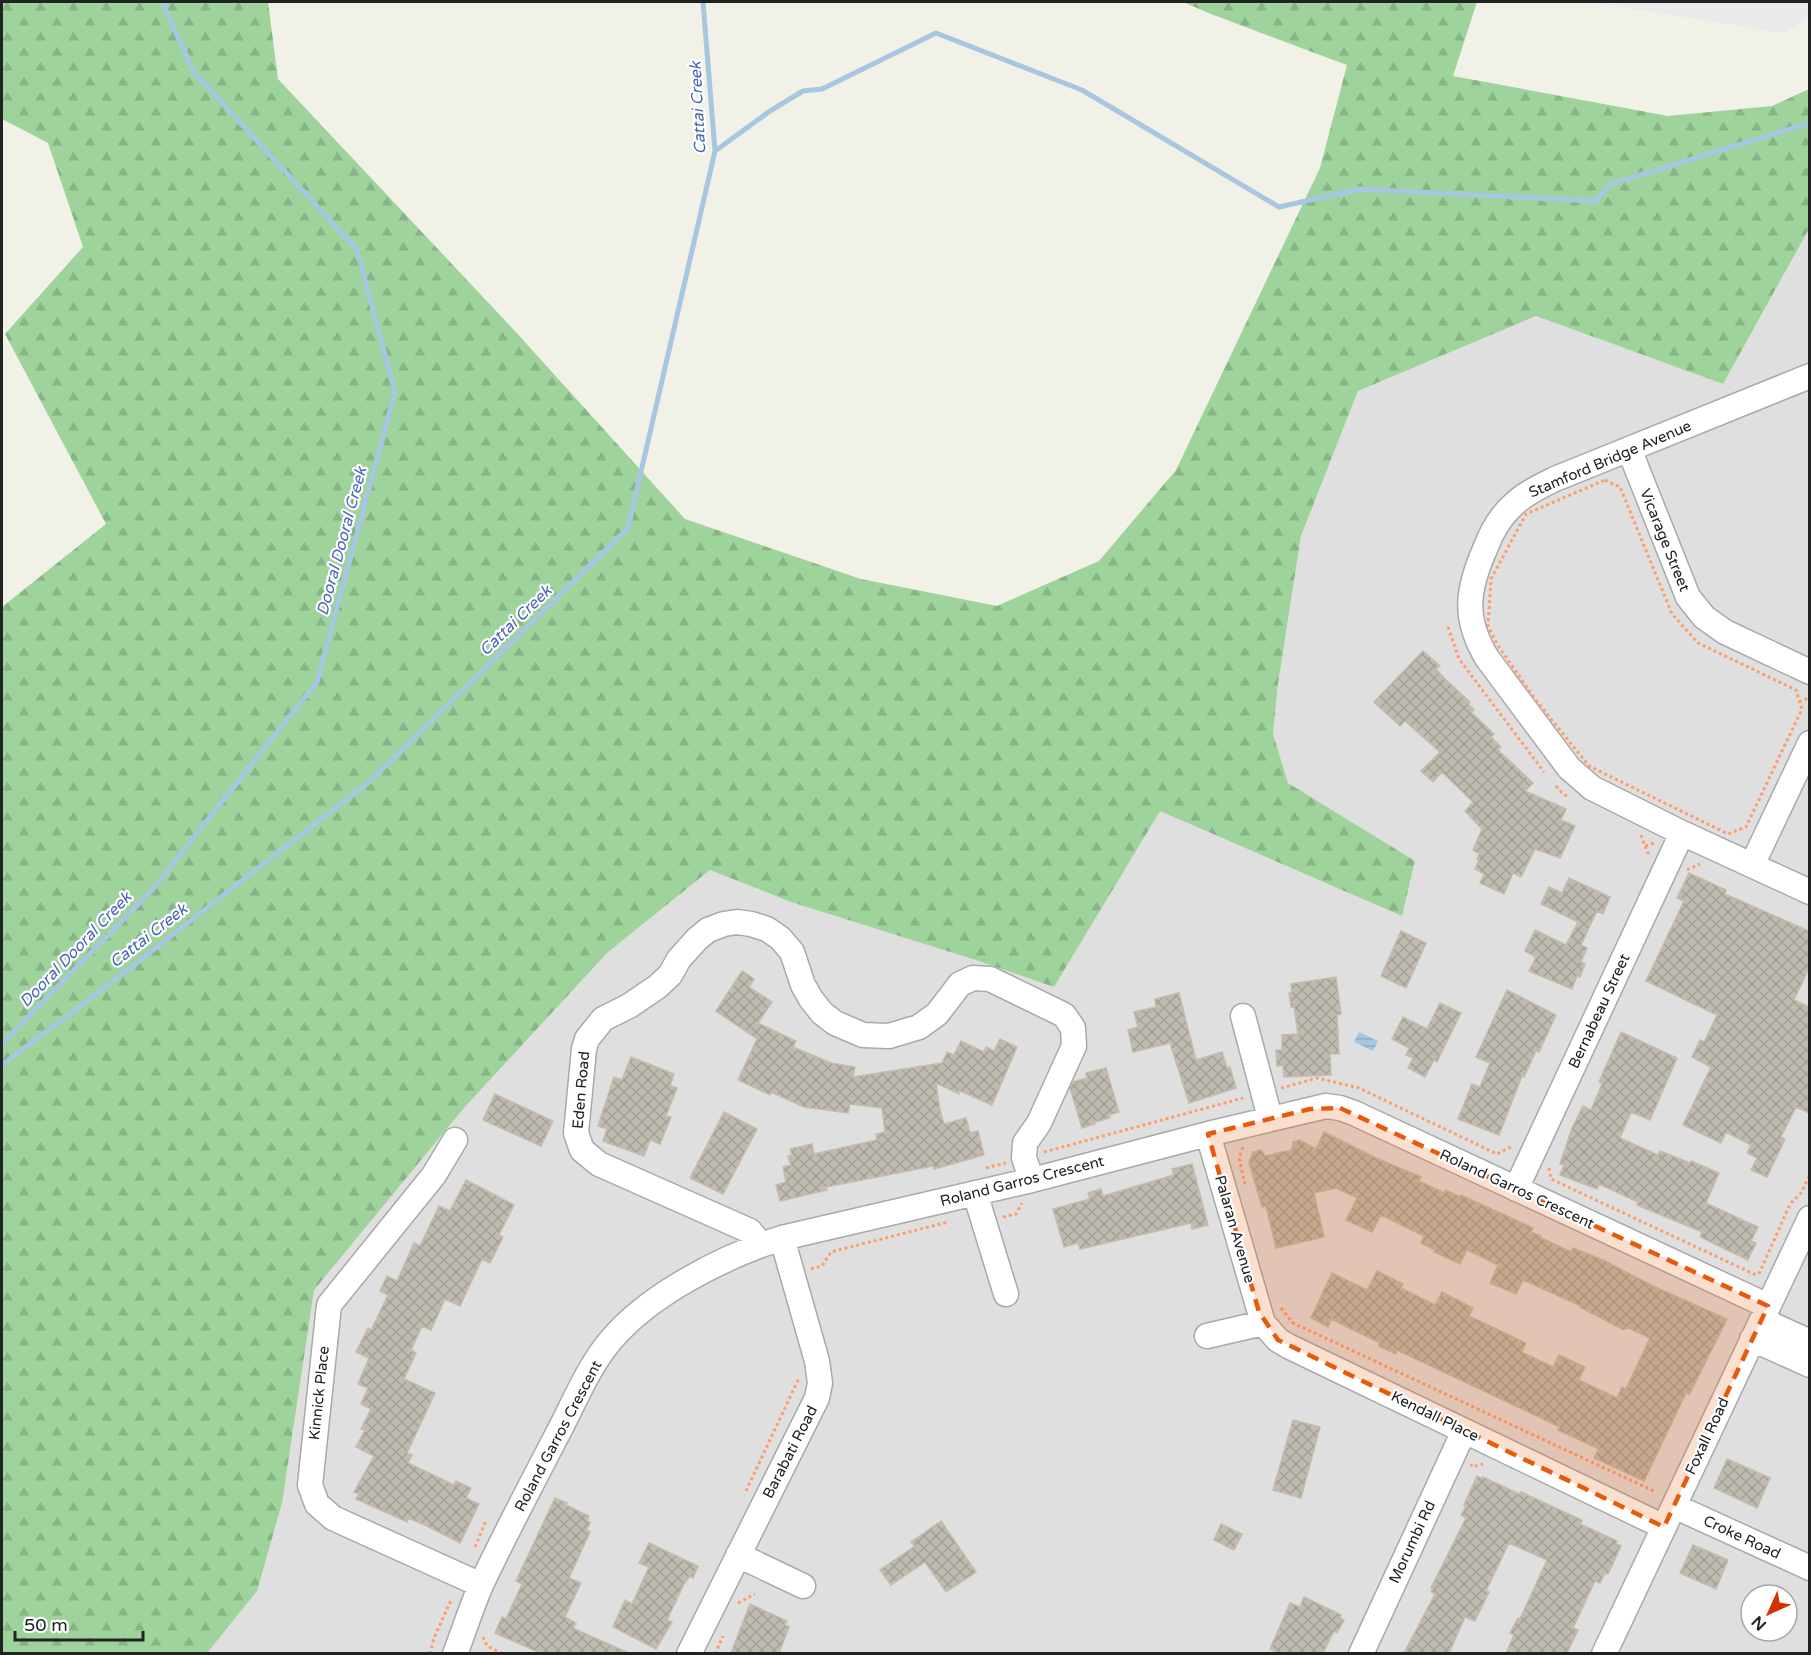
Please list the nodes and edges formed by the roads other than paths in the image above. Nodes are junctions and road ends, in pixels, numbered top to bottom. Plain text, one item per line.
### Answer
1 (1809, 376) edge
2 (1629, 449) junction
3 (1809, 672) edge
4 (1809, 743) edge
5 (1682, 833) junction
6 (1752, 865) junction
7 (1809, 892) edge
8 (1243, 1016) dead end
9 (1270, 1118) junction
10 (1208, 1134) junction
11 (455, 1140) dead end
12 (1515, 1189) junction
13 (1032, 1190) junction
14 (975, 1193) junction
15 (1809, 1218) edge
16 (771, 1241) junction
17 (1006, 1294) dead end
18 (1761, 1322) junction
19 (1263, 1323) junction
20 (1207, 1336) dead end
21 (1809, 1342) edge
22 (1809, 1365) edge
23 (1464, 1431) junction
24 (1665, 1499) junction
25 (1664, 1527) junction
26 (738, 1555) junction
27 (1809, 1568) edge
28 (482, 1585) junction
29 (803, 1586) dead end
30 (460, 1652) edge
31 (689, 1653) edge
32 (1361, 1653) edge
33 (1604, 1653) edge

1 - 2 street, Stamford Bridge Avenue
2 - 3 street, Vicarage Street
2 - 5 street, Stamford Bridge Avenue
4 - 6 street
5 - 6 street, Stamford Bridge Avenue
5 - 12 street, Bernabeau Street
6 - 7 street, Stamford Bridge Avenue
8 - 9 street
9 - 10 street, Roland Garros Crescent
9 - 12 street, Roland Garros Crescent
10 - 13 street, Roland Garros Crescent
10 - 19 street, Palaran Avenue
11 - 28 street, Kinnick Place
12 - 18 street, Roland Garros Crescent
13 - 14 street, Roland Garros Crescent
13 - 16 street, Eden Road
14 - 16 street, Roland Garros Crescent
14 - 17 street
15 - 18 street, Foxall Road
16 - 26 street, Barabati Road
16 - 28 street, Roland Garros Crescent
18 - 21 street
18 - 22 street
18 - 24 street, Foxall Road
19 - 20 street
19 - 23 street, Kendall Place
23 - 25 street, Kendall Place
23 - 32 street, Morumbi Rd
24 - 25 street, Foxall Road
24 - 27 street, Croke Road
25 - 33 street, Foxall Road
26 - 29 street
26 - 31 street, Barabati Road
28 - 30 street, Roland Garros Crescent

